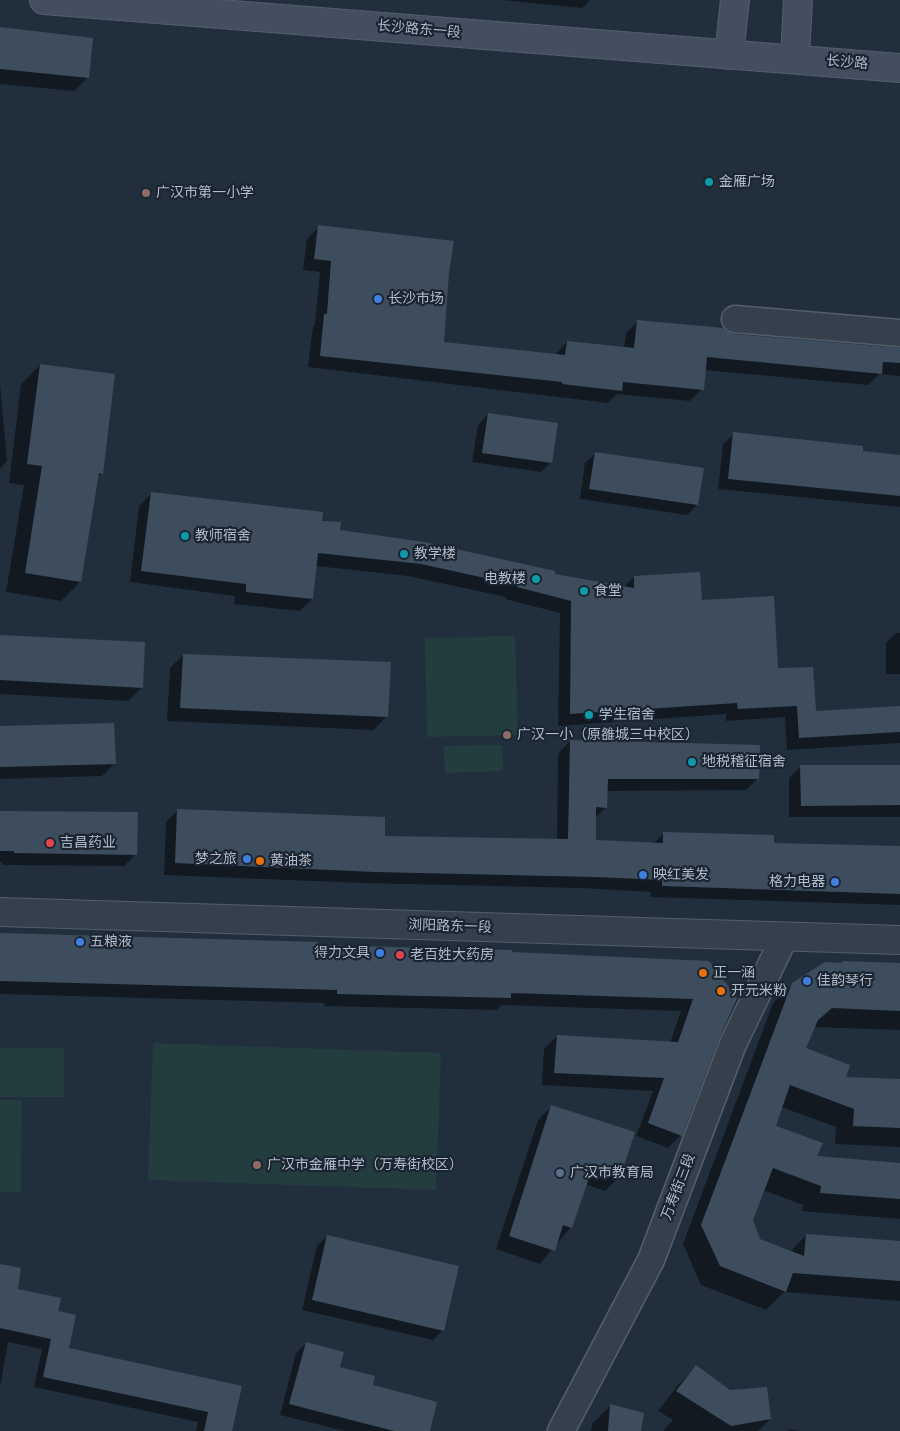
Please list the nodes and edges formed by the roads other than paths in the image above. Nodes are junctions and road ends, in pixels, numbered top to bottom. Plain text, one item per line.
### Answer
1 (44, 0) edge
2 (735, 0) edge
3 (798, 4) edge
4 (729, 55) junction
5 (795, 58) junction
6 (900, 68) edge
7 (736, 319) dead end
8 (900, 333) edge
9 (0, 912) edge
10 (784, 938) junction
11 (900, 940) edge
12 (561, 1431) edge

1 - 4 main road, 长沙路东一段
2 - 4 main road
3 - 5 main road
4 - 5 main road, 长沙路东一段
5 - 6 main road, 长沙路
7 - 8 street
9 - 10 street, 浏阳路东一段
10 - 11 street, 浏阳路东一段
10 - 12 street, 万寿街三段

